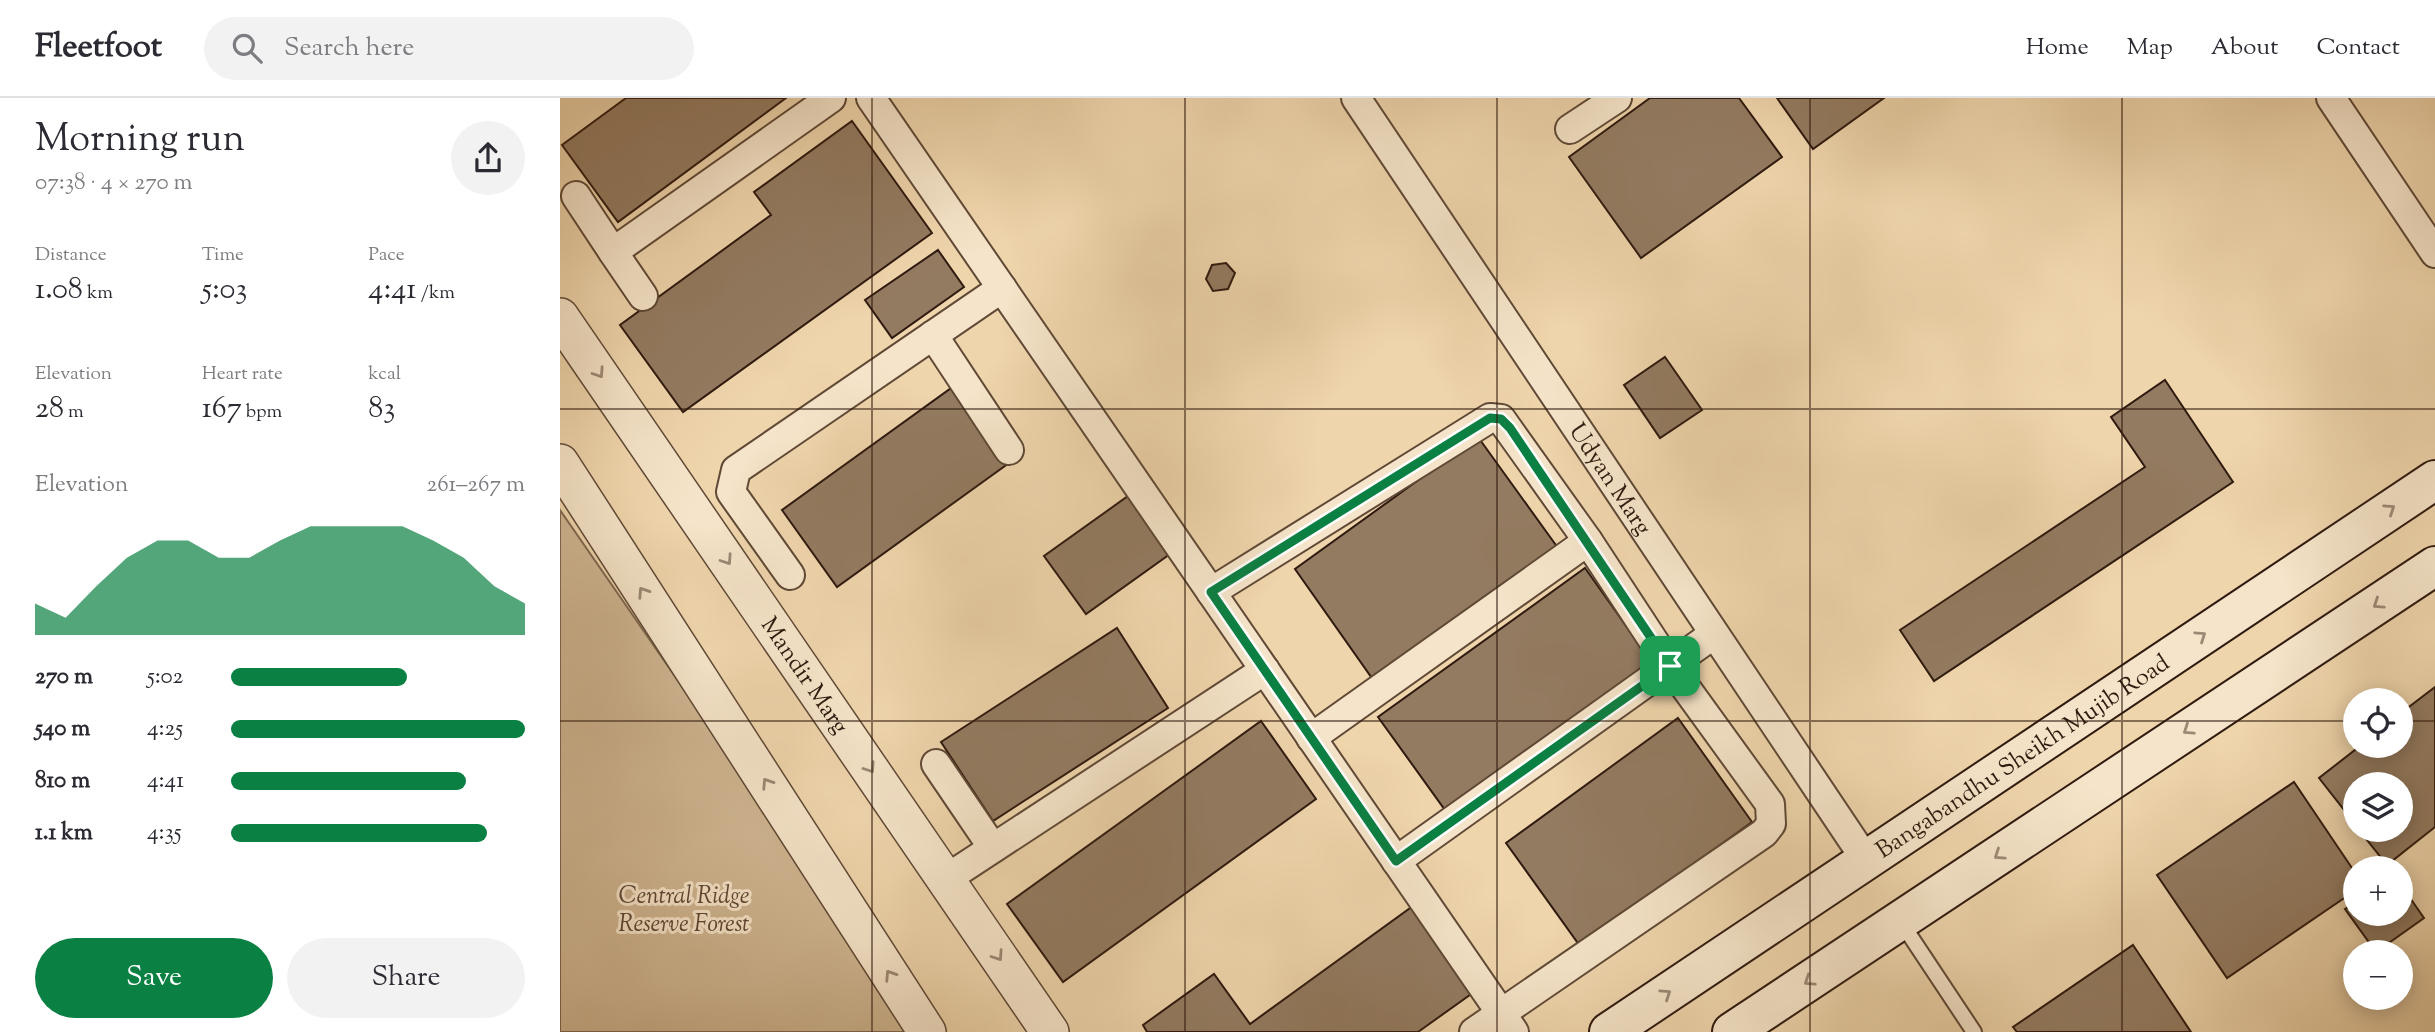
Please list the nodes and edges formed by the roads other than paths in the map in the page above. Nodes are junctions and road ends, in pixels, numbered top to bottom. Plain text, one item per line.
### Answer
1 (831, 98) edge
2 (871, 98) edge
3 (1356, 98) edge
4 (1617, 98) edge
5 (2342, 102) edge
6 (1570, 130) dead end
7 (576, 196) dead end
8 (613, 251) junction
9 (2435, 253) edge
10 (1002, 288) junction
11 (643, 296) dead end
12 (560, 317) edge
13 (933, 335) junction
14 (1010, 450) dead end
15 (560, 463) edge
16 (2435, 480) edge
17 (1588, 541) junction
18 (2435, 566) edge
19 (790, 575) dead end
20 (1211, 592) junction
21 (1714, 634) junction
22 (1670, 666) junction
23 (1265, 670) junction
24 (1311, 738) junction
25 (936, 764) dead end
26 (993, 848) junction
27 (1866, 860) junction
28 (1396, 861) junction
29 (946, 879) junction
30 (1900, 920) junction
31 (1508, 1023) edge
32 (927, 1032) edge
33 (1050, 1032) edge
34 (1474, 1032) edge
35 (1609, 1032) edge
36 (1732, 1032) edge
37 (1974, 1032) edge

1 - 8 street
2 - 10 street
3 - 21 street, Udyan Marg
4 - 6 street
5 - 9 street
7 - 8 street
8 - 11 street
10 - 13 street
10 - 20 street
12 -> 29 street, Mandir Marg
13 - 14 street
13 - 19 street
32 -> 15 street
27 -> 16 main road, Bangabandhu Sheikh Mujib Road
17 - 20 street
17 - 22 street
17 - 24 street
18 -> 30 main road
20 - 23 street
21 - 22 street
21 - 27 street, Udyan Marg
22 - 28 street
22 - 31 street
23 - 24 street
23 - 26 street
24 - 28 street
25 - 26 street
26 - 29 street
35 -> 27 main road, Bangabandhu Sheikh Mujib Road
28 - 31 street
29 -> 33 street, Mandir Marg
30 -> 36 main road
30 - 37 lane
31 - 34 street

